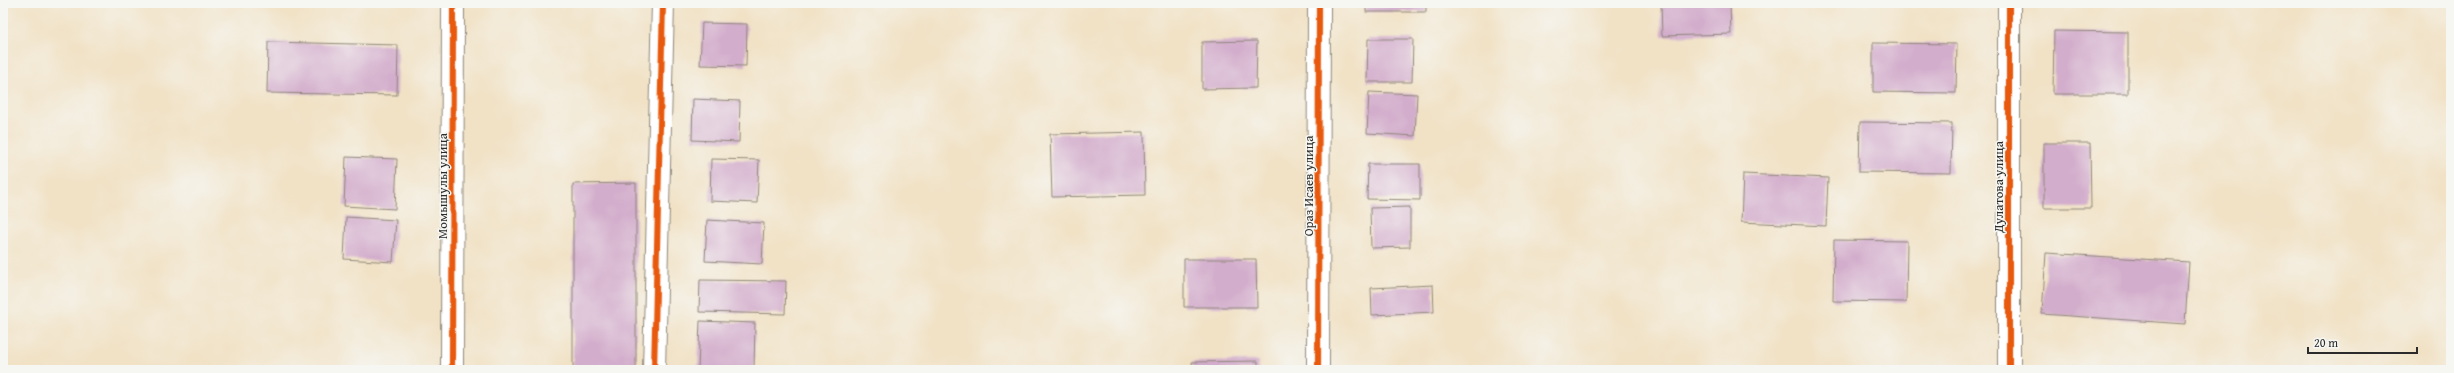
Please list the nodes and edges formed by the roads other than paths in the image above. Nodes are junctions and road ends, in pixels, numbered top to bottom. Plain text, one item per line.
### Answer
1 (453, 3) edge
2 (663, 3) edge
3 (1319, 3) edge
4 (2009, 3) edge
5 (452, 370) edge
6 (654, 370) edge
7 (1318, 370) edge
8 (2010, 370) edge

1 - 5 street, Момышулы улица
2 - 6 street
3 - 7 street, Ораз Исаев улица
4 - 8 street, Дулатова улица

